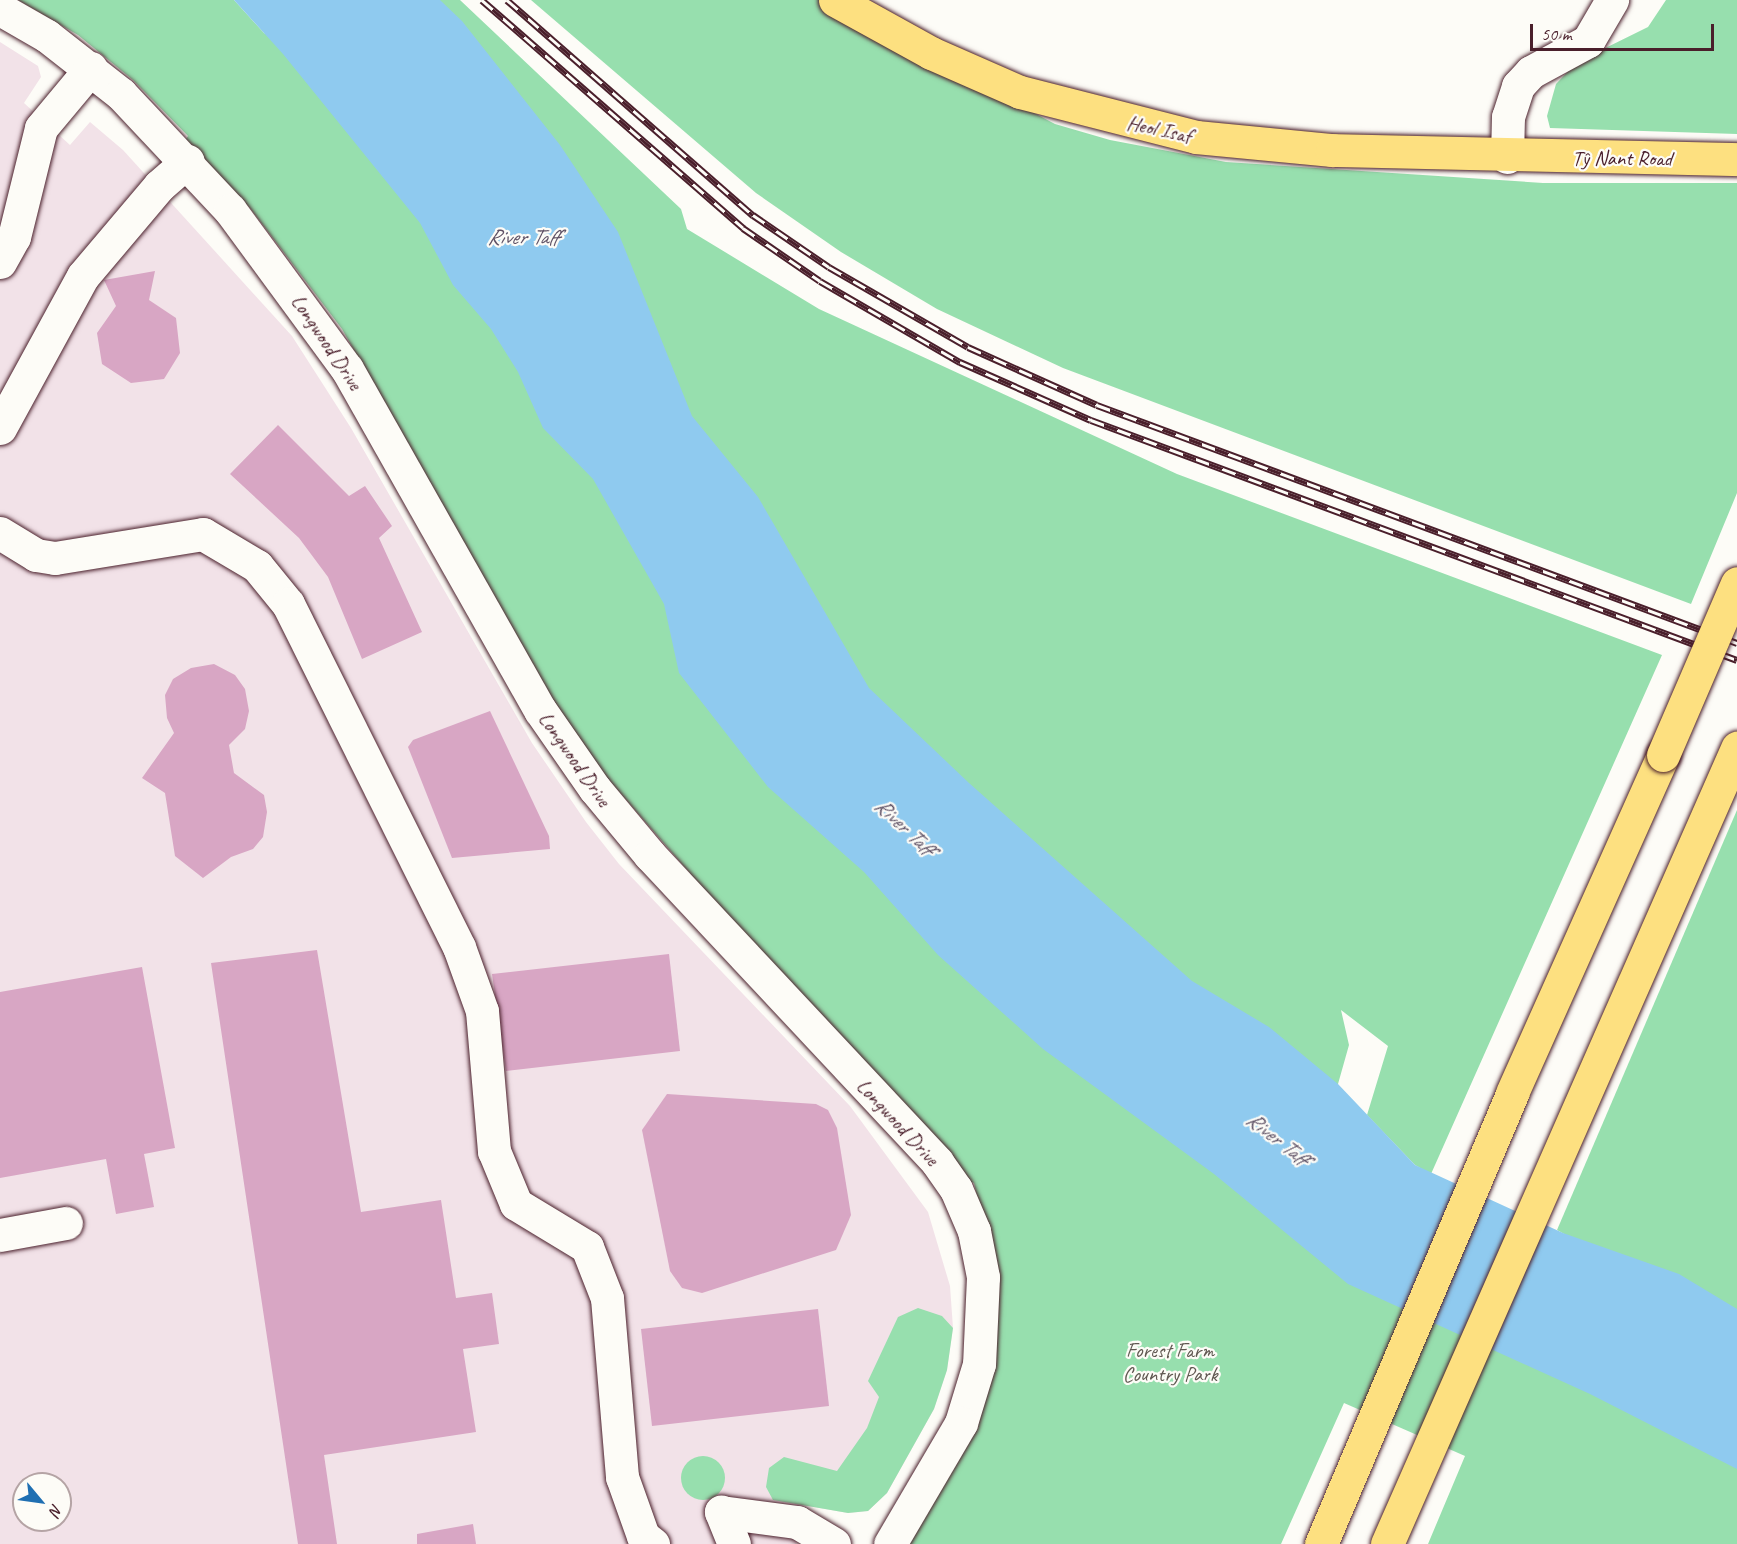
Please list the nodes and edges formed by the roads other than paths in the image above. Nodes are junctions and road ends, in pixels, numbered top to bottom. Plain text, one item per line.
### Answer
1 (835, 0) edge
2 (1612, 0) edge
3 (0, 9) edge
4 (91, 68) junction
5 (1507, 157) junction
6 (1737, 159) edge
7 (188, 161) junction
8 (0, 262) edge
9 (0, 428) edge
10 (0, 532) edge
11 (1737, 583) edge
12 (1737, 748) edge
13 (66, 1223) dead end
14 (0, 1235) edge
15 (653, 1544) edge
16 (734, 1544) edge
17 (834, 1544) edge
18 (890, 1544) edge
19 (1321, 1544) edge
20 (1387, 1544) edge

1 - 5 main road, Heol Isaf
2 - 5 street
3 - 4 street, Longwood Drive
4 - 7 street, Longwood Drive
4 - 8 street
5 - 6 main road, Tŷ Nant Road
7 - 9 street
7 - 18 street, Longwood Drive
10 - 15 street
11 - 19 main road, bridge
12 - 20 main road
13 - 14 street
16 - 17 street

